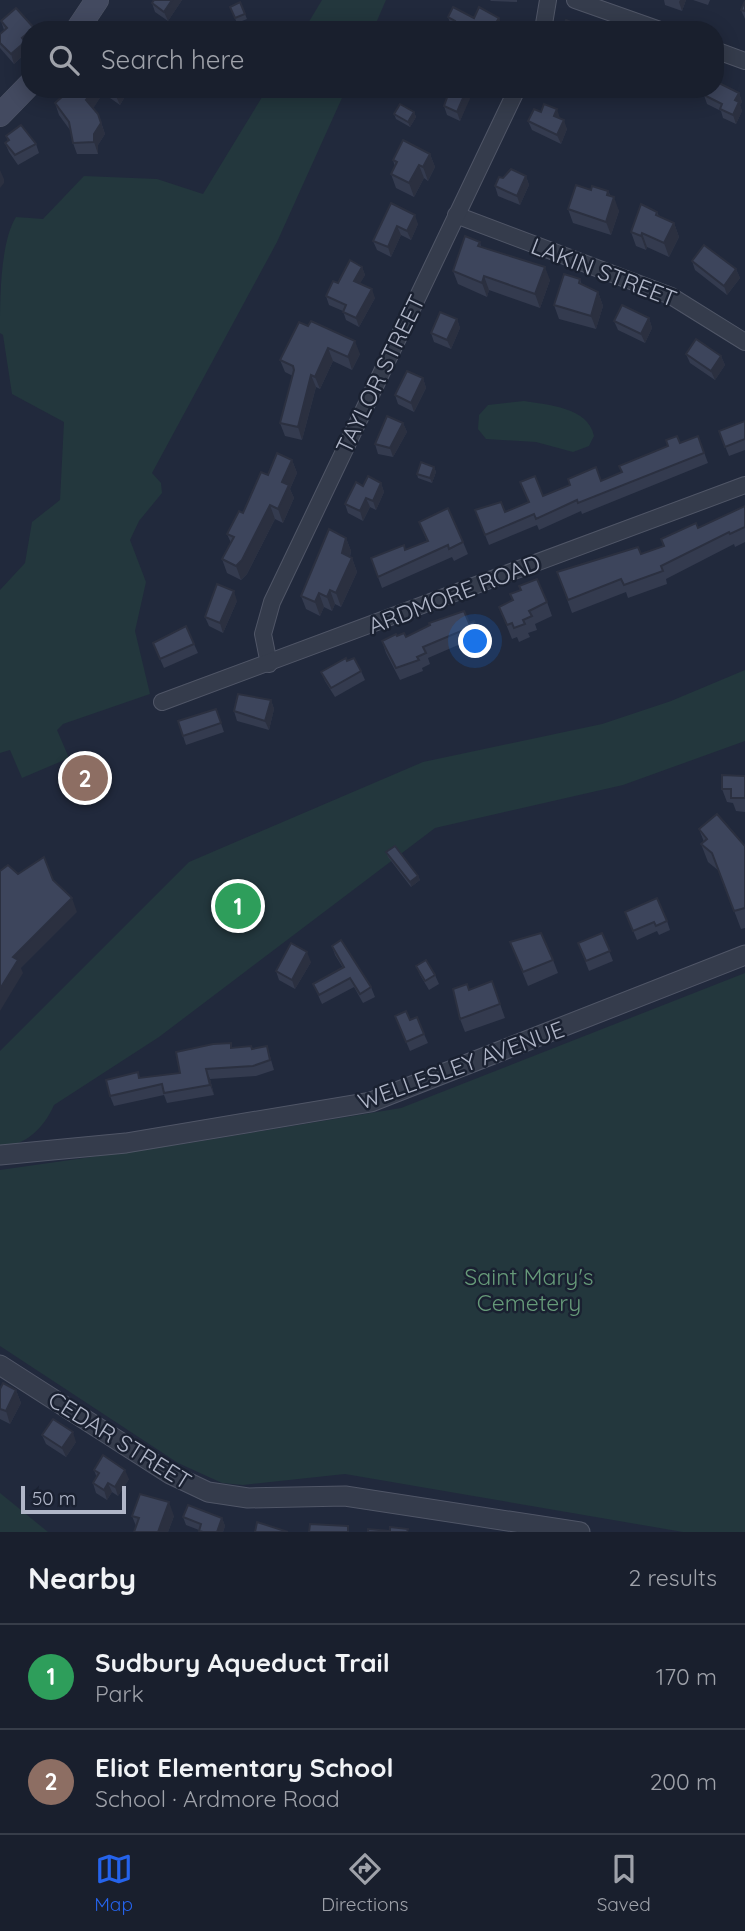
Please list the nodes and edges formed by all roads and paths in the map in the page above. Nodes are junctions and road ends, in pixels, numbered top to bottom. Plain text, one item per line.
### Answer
1 (97, 0) edge
2 (548, 0) edge
3 (575, 0) edge
4 (83, 21) edge
5 (544, 21) edge
6 (634, 21) edge
7 (724, 53) edge
8 (745, 61) edge
9 (21, 93) edge
10 (513, 98) edge
11 (0, 115) edge
12 (456, 215) junction
13 (745, 342) edge
14 (745, 485) edge
15 (269, 664) junction
16 (162, 702) dead end
17 (745, 955) edge
18 (0, 1155) edge
19 (0, 1365) edge
20 (580, 1532) edge

1 - 4 main road
2 - 5 street
3 - 6 street
7 - 8 street
9 - 11 main road
10 - 12 street, TAYLOR STREET
12 - 13 street, LAKIN STREET
12 - 15 street, TAYLOR STREET
14 - 15 street, ARDMORE ROAD
15 - 16 street, ARDMORE ROAD
17 - 18 street, WELLESLEY AVENUE
19 - 20 street, CEDAR STREET

